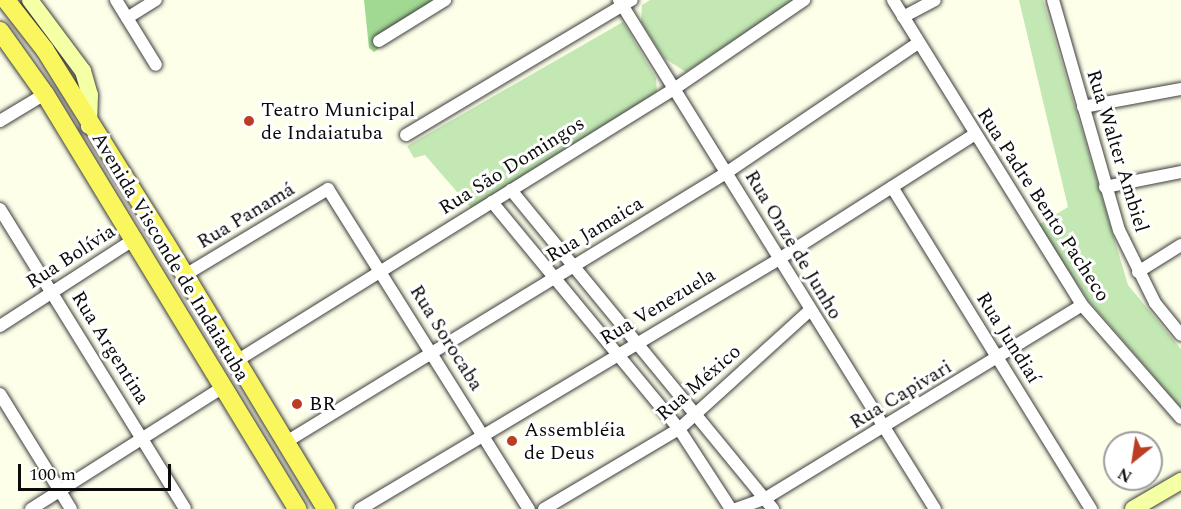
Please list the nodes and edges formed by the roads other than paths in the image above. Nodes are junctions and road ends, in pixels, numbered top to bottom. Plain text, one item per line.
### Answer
1 (6, 0) edge
2 (30, 0) edge
3 (116, 0) edge
4 (156, 0) edge
5 (445, 0) edge
6 (804, 0) edge
7 (892, 0) edge
8 (935, 0) edge
9 (1053, 0) edge
10 (624, 2) edge
11 (903, 17) junction
12 (128, 18) junction
13 (0, 31) edge
14 (379, 41) dead end
15 (918, 43) junction
16 (156, 65) dead end
17 (83, 70) junction
18 (64, 82) junction
19 (674, 88) junction
20 (1181, 89) edge
21 (45, 94) junction
22 (1083, 106) junction
23 (0, 121) edge
24 (89, 126) junction
25 (406, 135) dead end
26 (974, 135) junction
27 (1181, 172) edge
28 (726, 173) junction
29 (1105, 187) junction
30 (892, 188) junction
31 (328, 189) joint
32 (512, 190) junction
33 (492, 202) junction
34 (0, 209) edge
35 (133, 240) junction
36 (165, 242) junction
37 (1181, 245) edge
38 (779, 259) junction
39 (571, 268) junction
40 (381, 270) junction
41 (1138, 272) junction
42 (185, 275) junction
43 (555, 277) junction
44 (51, 292) junction
45 (1082, 305) junction
46 (809, 311) junction
47 (0, 326) edge
48 (192, 331) junction
49 (1181, 335) edge
50 (634, 344) junction
51 (431, 352) junction
52 (619, 353) junction
53 (998, 359) junction
54 (238, 360) junction
55 (223, 387) junction
56 (0, 394) edge
57 (695, 415) junction
58 (1181, 417) edge
59 (680, 429) junction
60 (884, 429) junction
61 (483, 434) junction
62 (144, 438) junction
63 (286, 442) junction
64 (1181, 481) edge
65 (60, 491) junction
66 (770, 504) edge
67 (323, 508) edge
68 (31, 509) edge
69 (71, 509) edge
70 (185, 509) edge
71 (297, 509) edge
72 (360, 509) edge
73 (529, 509) edge
74 (544, 509) edge
75 (731, 509) edge
76 (736, 509) edge
77 (934, 509) edge
78 (1091, 509) edge
79 (1133, 509) edge

1 - 18 main road, Avenida Visconde de Indaiatuba
2 - 17 street, Avenida Visconde de Indaiatuba
3 - 12 street
4 - 12 street
5 - 14 street
6 - 19 street, Rua São Domingos
7 - 11 street, Rua Padre Bento Pacheco
8 - 11 street
9 - 22 street, Rua Walter Ambiel
10 - 19 street, Rua Onze de Junho
10 - 25 street
11 - 15 street, Rua Padre Bento Pacheco
12 - 16 street
13 - 21 main road, Avenida Visconde de Indaiatuba
15 - 26 street, Rua Padre Bento Pacheco
15 - 28 street, Rua Jamaica
17 - 18 street
17 - 24 street, Avenida Visconde de Indaiatuba
18 - 21 street
18 - 24 main road, Avenida Visconde de Indaiatuba
19 - 28 street, Rua Onze de Junho
19 - 32 street, Rua São Domingos
20 - 22 street
21 - 23 street
21 - 35 main road, Avenida Visconde de Indaiatuba
22 - 29 street, Rua Walter Ambiel
24 - 36 main road, Avenida Visconde de Indaiatuba
26 - 30 street, Rua Venezuela
26 - 45 street, Rua Padre Bento Pacheco
27 - 29 street
28 - 38 street, Rua Onze de Junho
28 - 39 street, Rua Jamaica
29 - 41 street, Rua Walter Ambiel
30 - 38 street, Rua Venezuela
30 - 53 street, Rua Jundiaí
31 - 40 street, Rua Sorocaba
31 - 42 street, Rua Panamá
32 - 33 street, Rua São Domingos
32 - 39 street
33 - 40 street, Rua São Domingos
33 - 43 street
34 - 44 street, Rua Argentina
35 - 36 main road
35 - 44 street, Rua Bolívia
35 - 48 main road, Avenida Visconde de Indaiatuba
36 - 42 main road, Avenida Visconde de Indaiatuba
37 - 41 street
38 - 46 street, Rua Onze de Junho
38 - 50 street, Rua Venezuela
39 - 43 street, Rua Jamaica
39 - 50 street
40 - 51 street, Rua Sorocaba
40 - 54 street, Rua São Domingos
41 - 49 street, Rua Walter Ambiel
42 - 54 main road, Avenida Visconde de Indaiatuba
43 - 51 street, Rua Jamaica
43 - 52 street
44 - 47 street, Rua Bolívia
44 - 62 street, Rua Argentina
45 - 53 street, Rua Capivari
45 - 58 street, Rua Padre Bento Pacheco
46 - 57 street, Rua México
46 - 60 street, Rua Onze de Junho
48 - 54 main road
48 - 55 main road, Avenida Visconde de Indaiatuba
50 - 52 street, Rua Venezuela
50 - 57 street
51 - 61 street, Rua Sorocaba
51 - 63 street, Rua Jamaica
52 - 59 street
52 - 61 street, Rua Venezuela
53 - 60 street, Rua Capivari
53 - 78 street, Rua Jundiaí
54 - 63 main road, Avenida Visconde de Indaiatuba
55 - 62 street
55 - 71 main road, Avenida Visconde de Indaiatuba
56 - 65 street
57 - 59 street, Rua México
57 - 66 street
59 - 74 street, Rua México
59 - 75 street
60 - 66 street, Rua Capivari
60 - 77 street, Rua Onze de Junho
61 - 72 street, Rua Venezuela
61 - 73 street, Rua Sorocaba
62 - 65 street
62 - 70 street, Rua Argentina
63 - 67 main road, Avenida Visconde de Indaiatuba
64 - 79 street
65 - 68 street
65 - 69 street
66 - 76 street, Rua Capivari

